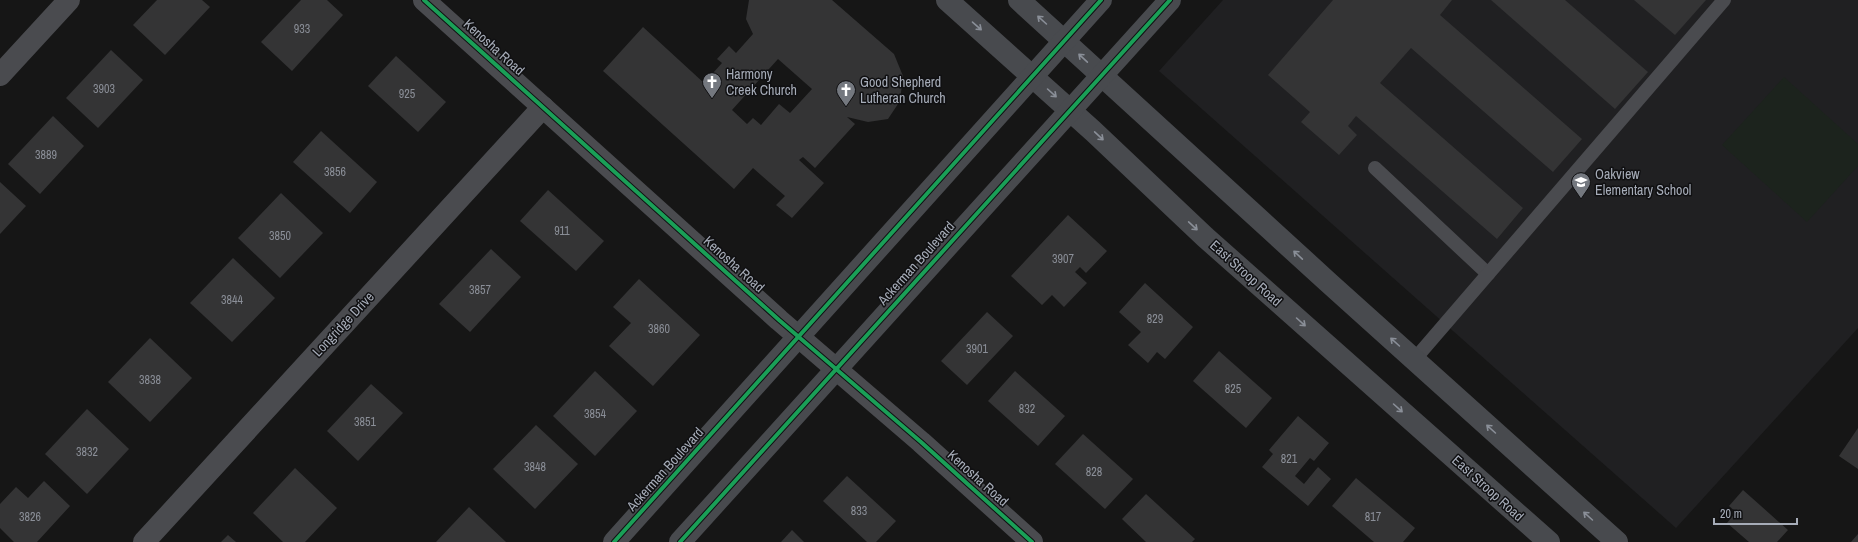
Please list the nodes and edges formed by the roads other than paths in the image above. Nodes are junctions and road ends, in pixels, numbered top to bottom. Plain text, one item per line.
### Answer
1 (69, 0) edge
2 (424, 0) edge
3 (947, 0) edge
4 (1019, 0) edge
5 (1102, 0) edge
6 (1170, 0) edge
7 (1724, 0) edge
8 (1065, 40) junction
9 (0, 75) edge
10 (1102, 75) junction
11 (1034, 77) junction
12 (543, 107) junction
13 (1070, 110) junction
14 (1374, 168) dead end
15 (1488, 274) junction
16 (798, 336) junction
17 (1414, 360) junction
18 (835, 369) junction
19 (144, 542) edge
20 (614, 542) edge
21 (680, 542) edge
22 (1032, 542) edge
23 (1549, 542) edge
24 (1617, 542) edge

1 - 9 street
2 - 12 street, Kenosha Road
3 -> 11 main road, East Stroop Road
8 -> 4 main road
5 - 8 main road, Ackerman Boulevard
6 - 10 main road, Ackerman Boulevard
7 - 15 lane
10 -> 8 main road
8 - 11 main road, Ackerman Boulevard
10 - 13 main road, Ackerman Boulevard
17 -> 10 main road
11 -> 13 main road, East Stroop Road
11 - 16 main road, Ackerman Boulevard
12 - 16 street, Kenosha Road
12 - 19 street, Longridge Drive
13 - 18 main road, Ackerman Boulevard
13 -> 23 main road, East Stroop Road
14 - 15 lane
15 - 17 lane
16 - 18 street, Kenosha Road
16 - 20 main road, Ackerman Boulevard
24 -> 17 main road
18 - 21 main road, Ackerman Boulevard
18 - 22 street, Kenosha Road

